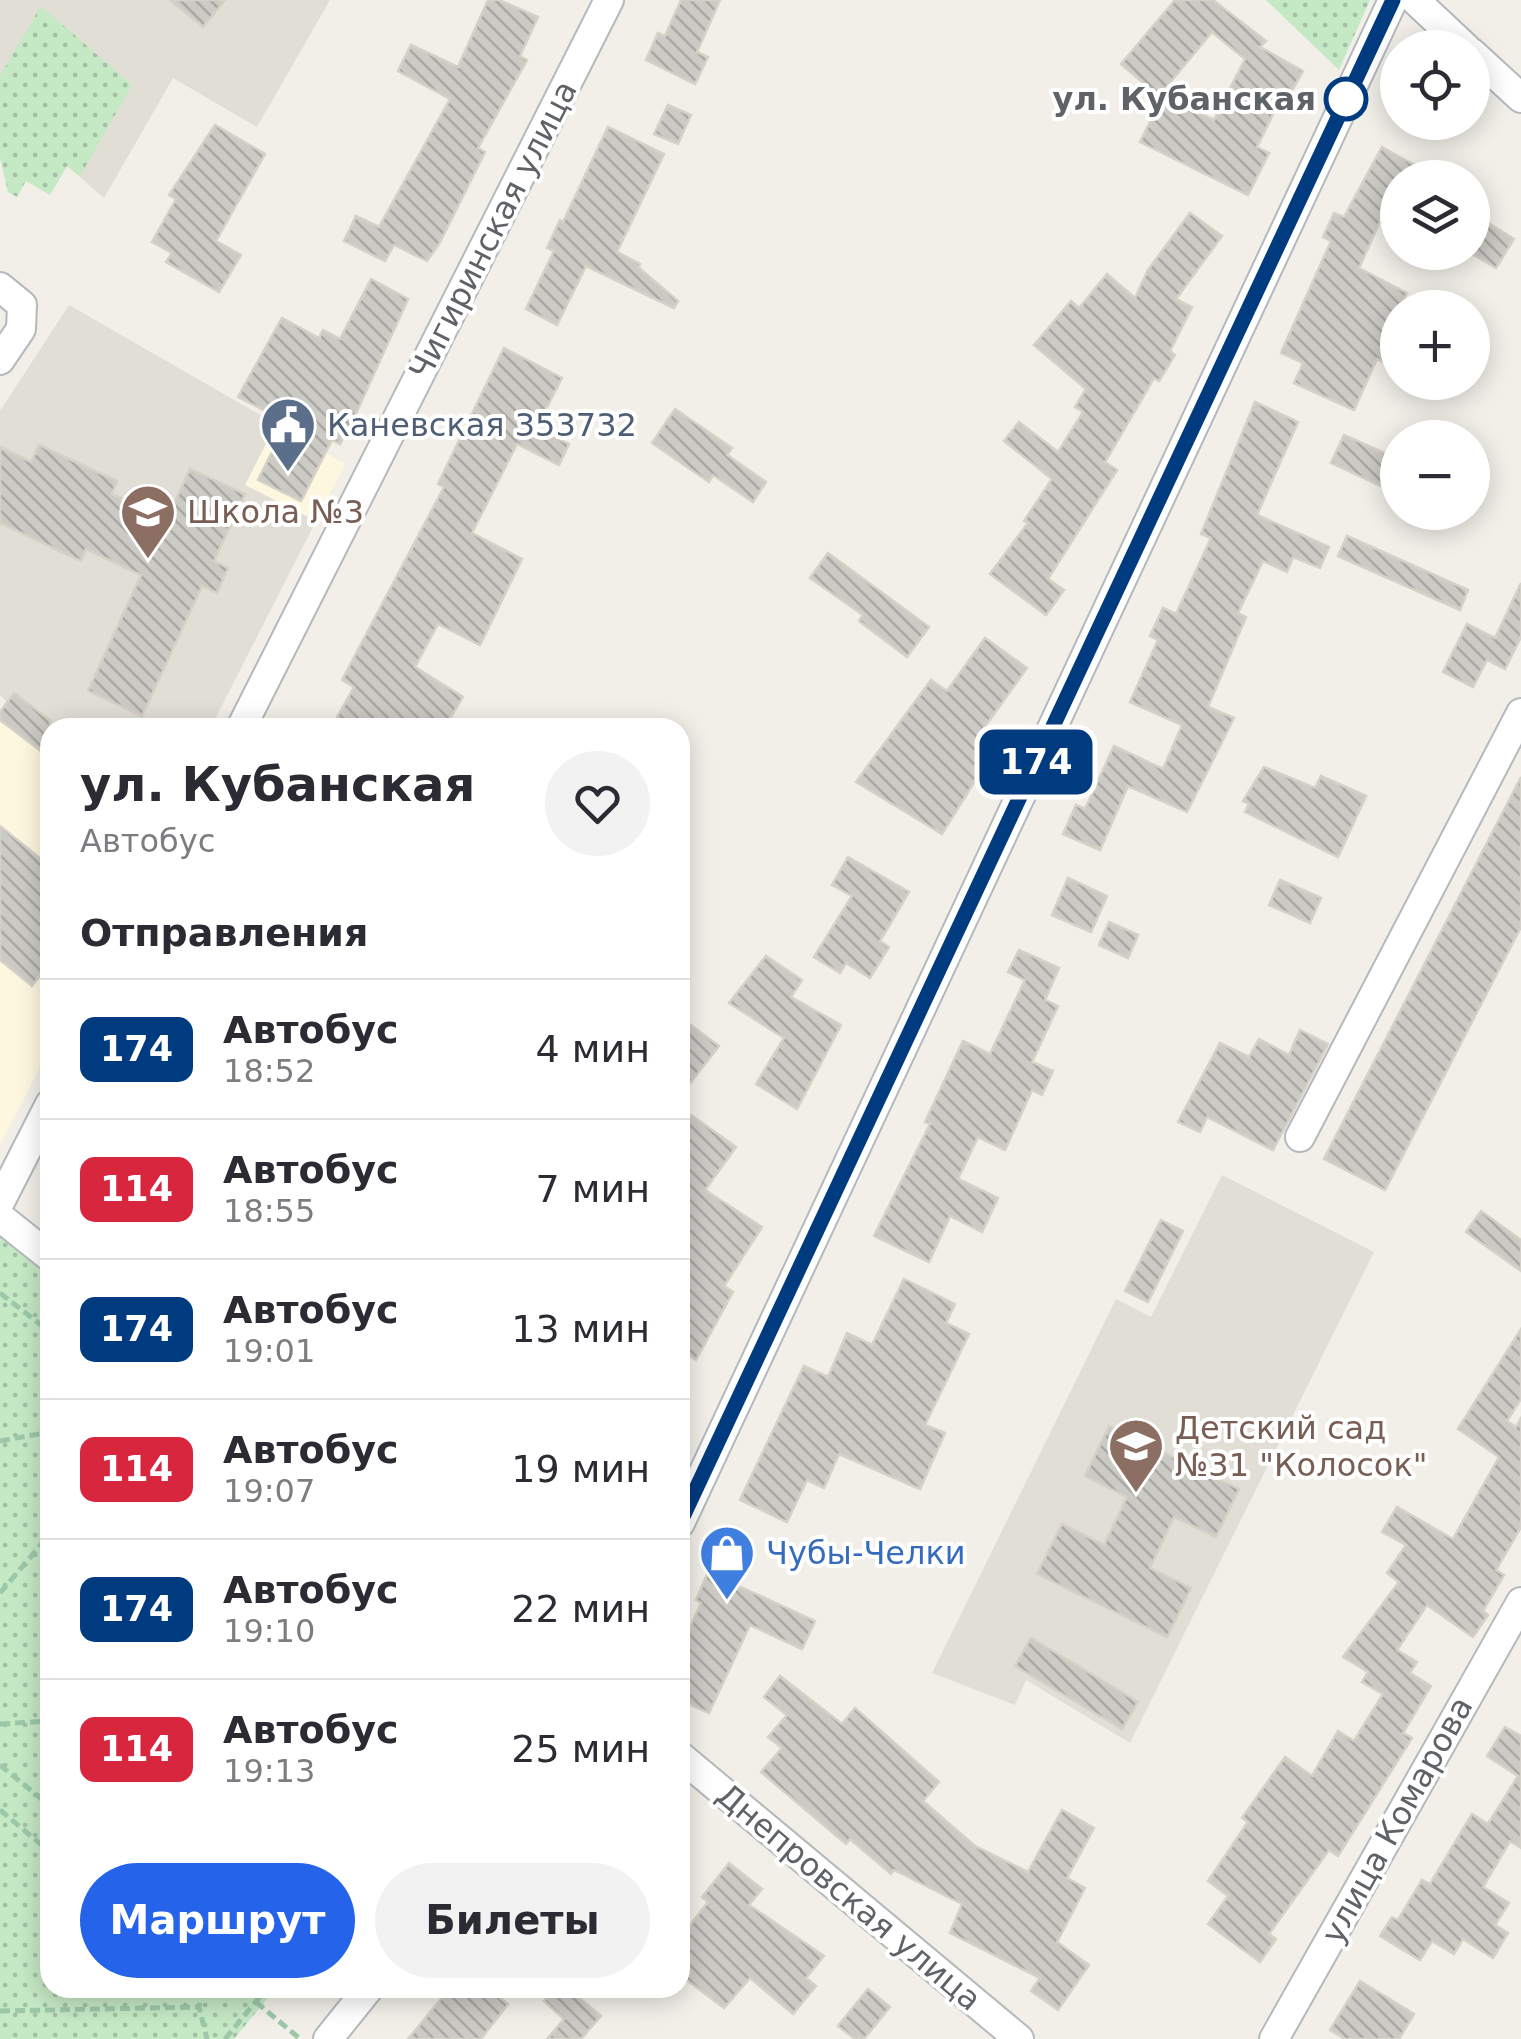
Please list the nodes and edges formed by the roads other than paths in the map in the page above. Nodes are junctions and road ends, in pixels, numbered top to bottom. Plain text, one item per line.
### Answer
1 (609, 0) edge
2 (1393, 0) edge
3 (1415, 0) edge
4 (1447, 30) edge
5 (1490, 70) edge
6 (1521, 98) edge
7 (0, 286) edge
8 (0, 360) edge
9 (1521, 712) edge
10 (245, 718) edge
11 (40, 1124) edge
12 (1300, 1136) dead end
13 (0, 1202) edge
14 (0, 1217) edge
15 (40, 1248) edge
16 (690, 1502) edge
17 (1521, 1602) edge
18 (690, 1764) edge
19 (361, 1998) edge
20 (328, 2039) edge
21 (1019, 2039) edge
22 (1274, 2039) edge

1 - 10 street, Чигиринская улица
2 - 16 street
3 - 4 street
5 - 6 street
7 - 8 street
9 - 12 street
11 - 13 street
14 - 15 street
17 - 22 street, улица Комарова
18 - 21 street, Днепровская улица
19 - 20 street

